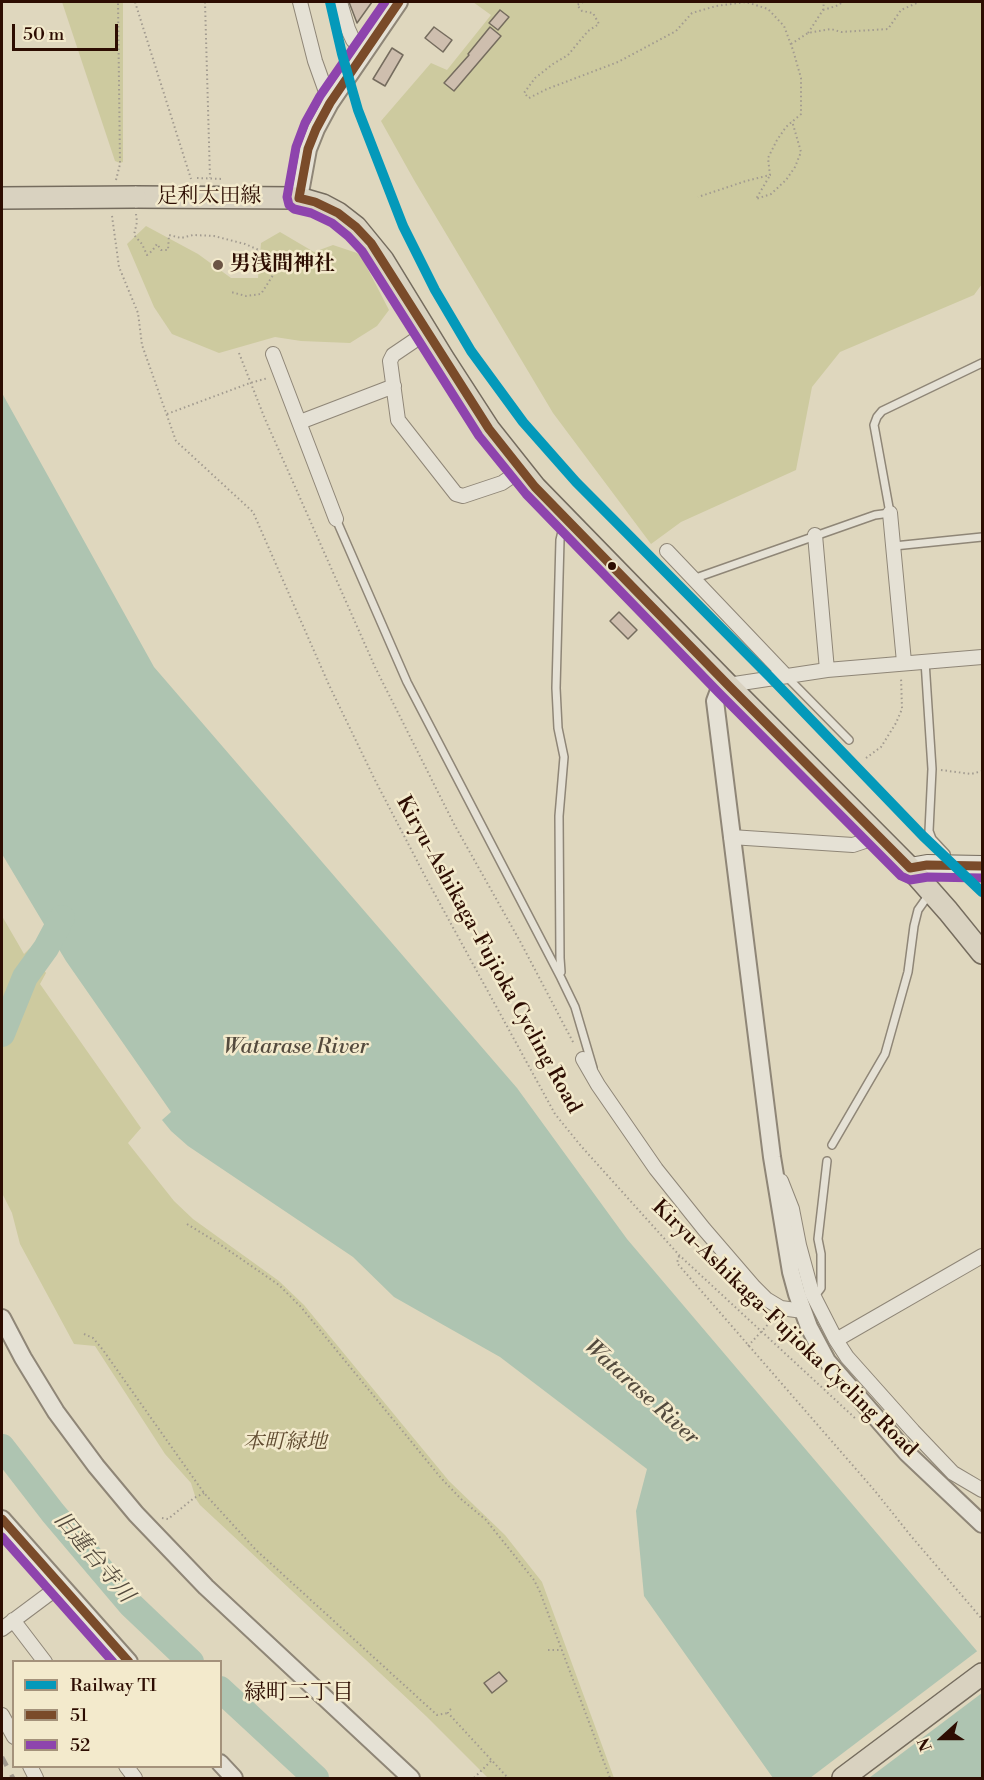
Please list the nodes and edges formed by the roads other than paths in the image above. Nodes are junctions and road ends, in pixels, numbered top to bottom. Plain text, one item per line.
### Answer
1 (300, 2) edge
2 (340, 2) edge
3 (399, 2) edge
4 (364, 53) junction
5 (330, 103) junction
6 (2, 198) edge
7 (299, 198) junction
8 (427, 332) junction
9 (273, 354) dead end
10 (982, 363) edge
11 (394, 386) junction
12 (300, 422) junction
13 (521, 470) junction
14 (890, 513) junction
15 (336, 519) joint
16 (566, 519) junction
17 (815, 536) junction
18 (982, 537) edge
19 (894, 546) junction
20 (667, 551) dead end
21 (693, 579) junction
22 (982, 657) edge
23 (925, 661) junction
24 (904, 663) junction
25 (827, 670) junction
26 (786, 676) junction
27 (728, 685) junction
28 (849, 740) dead end
29 (877, 834) junction
30 (731, 837) junction
31 (947, 865) junction
32 (982, 866) edge
33 (910, 868) junction
34 (931, 891) junction
35 (982, 953) edge
36 (561, 978) junction
37 (583, 1059) road end
38 (598, 1085) junction
39 (832, 1145) dead end
40 (772, 1157) junction
41 (827, 1161) dead end
42 (982, 1256) edge
43 (814, 1298) junction
44 (803, 1311) junction
45 (2, 1318) edge
46 (836, 1340) junction
47 (982, 1491) edge
48 (2, 1519) edge
49 (982, 1524) edge
50 (61, 1585) junction
51 (7, 1624) edge
52 (43, 1660) edge
53 (127, 1660) edge
54 (982, 1674) edge
55 (2, 1714) edge
56 (12, 1733) edge
57 (222, 1765) edge
58 (234, 1779) edge
59 (411, 1779) edge
60 (843, 1779) edge

1 - 5 street
2 - 4 street
3 - 4 street
4 - 5 street
5 - 7 street
6 - 7 main road, 足利太田線, bridge
7 - 8 main road, 足利太田線
8 - 11 street
8 - 13 main road, 足利太田線
9 - 12 street
10 - 14 lane
11 - 12 street
11 - 13 street
12 - 15 street
13 - 16 main road, 足利太田線
14 - 17 lane
14 - 19 street
15 - 36 lane
16 - 27 main road, 足利太田線
16 - 36 lane
17 - 21 lane
17 - 25 street
18 - 19 lane
19 - 24 street
20 - 21 street
21 - 26 street
22 - 23 street
23 - 24 street
23 - 31 lane
24 - 25 street
25 - 26 street
26 - 27 street
26 - 28 lane
27 - 29 main road, 足利太田線
27 - 30 street
29 - 30 street
29 - 33 main road, 足利太田線
30 - 40 street
31 - 32 main road
31 - 33 main road
33 - 34 main road, 足利太田線
34 - 35 main road, 足利太田線
34 - 39 lane
36 - 38 lane
37 - 38 street
38 - 44 street
40 - 43 street
40 - 44 street
41 - 43 lane
42 - 46 street
43 - 46 street
44 - 49 street
45 - 59 street
46 - 47 street
48 - 50 street
50 - 51 street
50 - 53 street
51 - 52 street
54 - 60 main road
55 - 56 street
57 - 58 street

